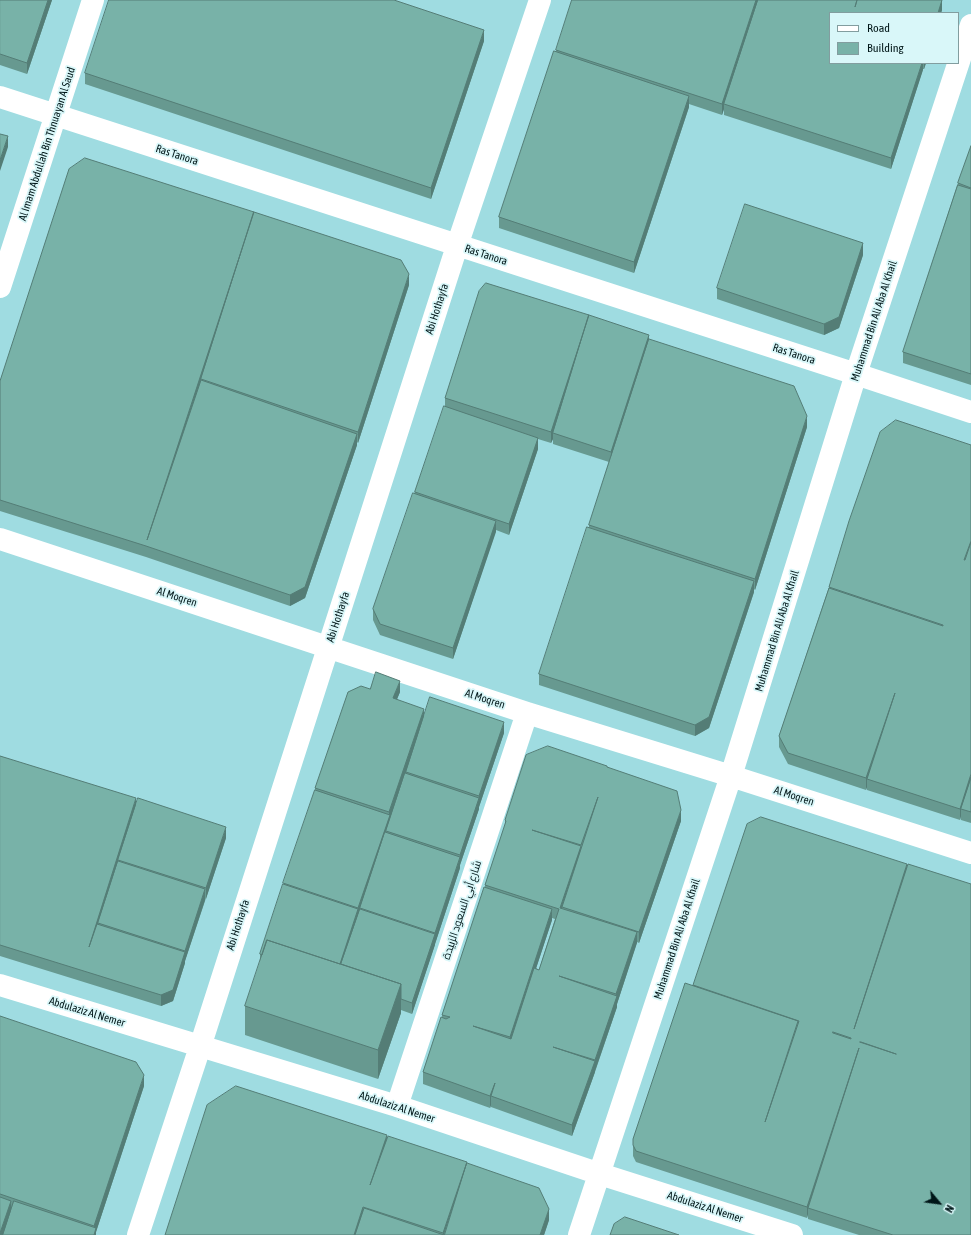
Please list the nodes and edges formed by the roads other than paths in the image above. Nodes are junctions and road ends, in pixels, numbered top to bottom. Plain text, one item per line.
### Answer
1 (93, 0) edge
2 (540, 0) edge
3 (971, 25) edge
4 (959, 61) edge
5 (958, 64) edge
6 (0, 97) edge
7 (57, 115) junction
8 (457, 246) junction
9 (0, 287) edge
10 (856, 374) junction
11 (971, 412) edge
12 (0, 539) edge
13 (328, 647) junction
14 (527, 713) junction
15 (731, 776) junction
16 (971, 853) edge
17 (0, 985) edge
18 (200, 1047) junction
19 (397, 1106) junction
20 (600, 1174) junction
21 (138, 1235) edge
22 (579, 1235) edge
23 (792, 1235) edge

1 - 7 street, Al Imam Abdullah Bin Thnuayan Al Saud
2 - 8 street, Abi Hothayfa
3 - 4 street, Muhammad Bin Ali Aba Al Khail
5 - 10 street, Muhammad Bin Ali Aba Al Khail
6 - 7 street, Ras Tanora
7 - 8 street, Ras Tanora
7 - 9 street, Al Imam Abdullah Bin Thnuayan Al Saud
8 - 10 street, Ras Tanora
8 - 13 street, Abi Hothayfa
10 - 11 street, Ras Tanora
10 - 15 street, Muhammad Bin Ali Aba Al Khail
12 - 13 street, Al Moqren
13 - 14 street, Al Moqren
13 - 18 street, Abi Hothayfa
14 - 15 street, Al Moqren
14 - 19 street, شارع أبي السعود الزبيدة
15 - 16 street, Al Moqren
15 - 20 street, Muhammad Bin Ali Aba Al Khail
17 - 18 street, Abdulaziz Al Nemer
18 - 19 street, Abdulaziz Al Nemer
18 - 21 street, Abi Hothayfa
19 - 20 street, Abdulaziz Al Nemer
20 - 22 street, Muhammad Bin Ali Aba Al Khail
20 - 23 street, Abdulaziz Al Nemer

